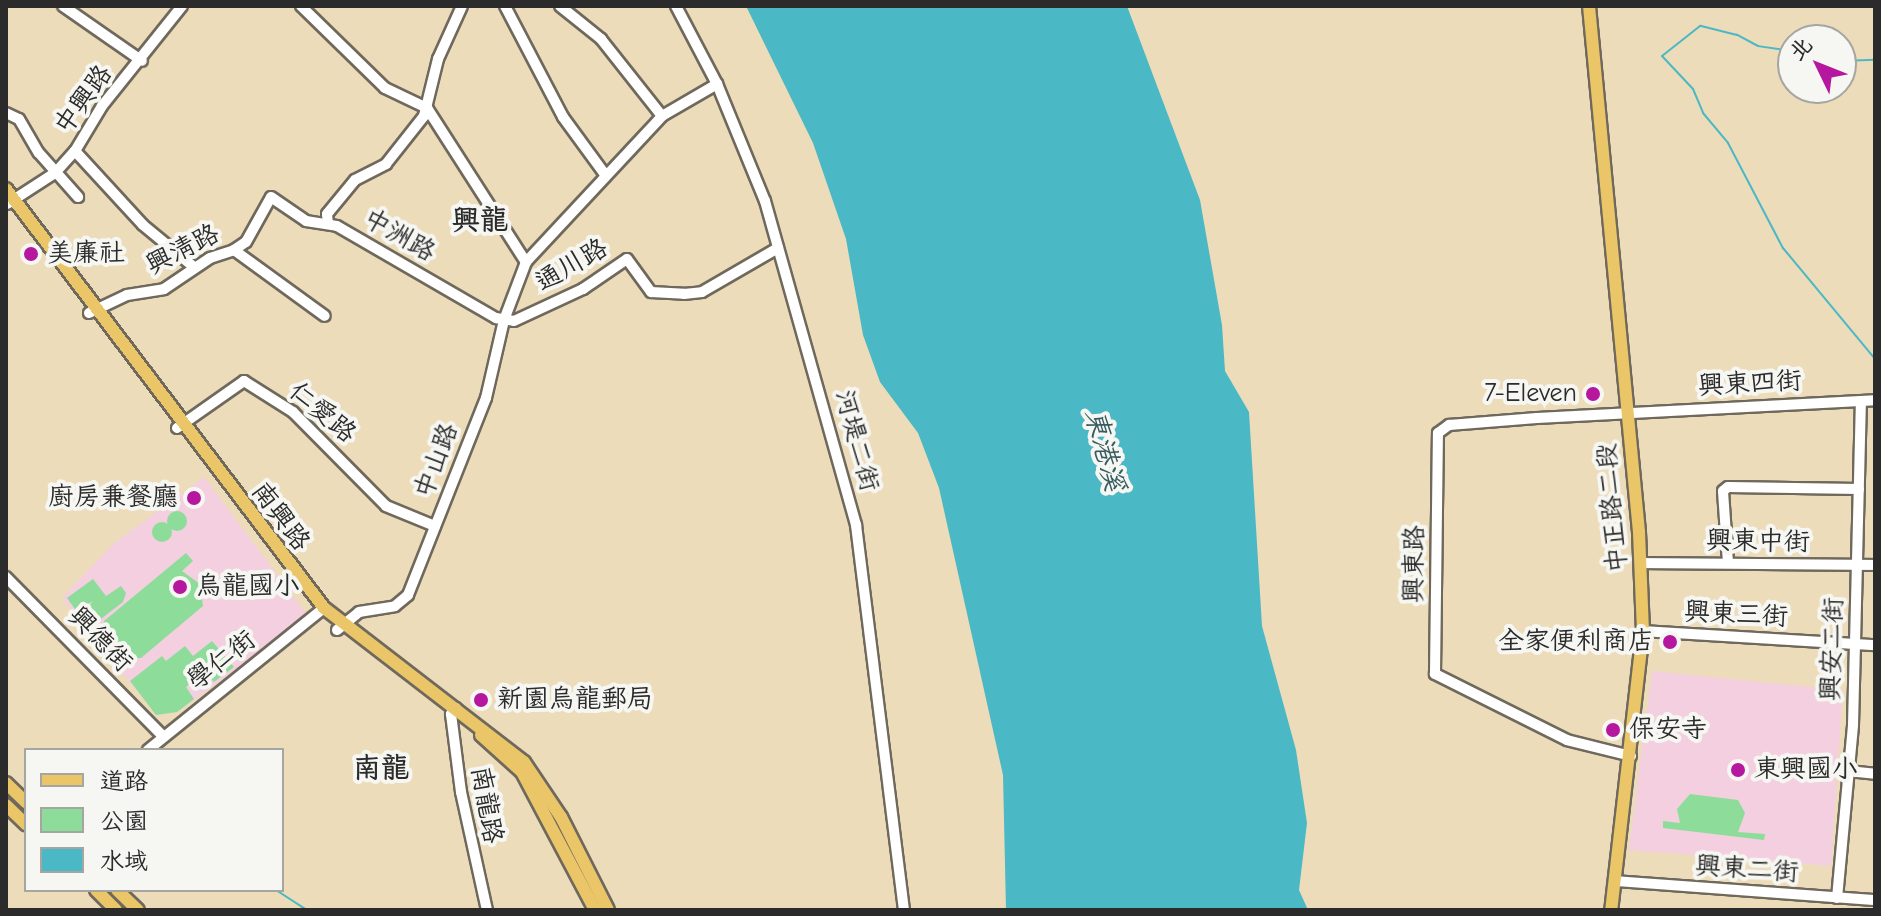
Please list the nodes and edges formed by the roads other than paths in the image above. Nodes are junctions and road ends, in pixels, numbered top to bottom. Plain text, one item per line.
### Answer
1 (63, 6) edge
2 (182, 6) edge
3 (301, 6) edge
4 (462, 6) edge
5 (505, 6) edge
6 (560, 6) edge
7 (676, 6) edge
8 (1589, 6) edge
9 (142, 61) junction
10 (717, 84) junction
11 (427, 108) junction
12 (6, 113) edge
13 (662, 116) junction
14 (75, 151) junction
15 (55, 173) junction
16 (604, 173) junction
17 (78, 197) dead end
18 (271, 197) joint
19 (8, 199) edge
20 (328, 224) junction
21 (778, 248) junction
22 (234, 250) junction
23 (526, 262) junction
24 (195, 268) junction
25 (93, 310) junction
26 (325, 316) dead end
27 (504, 320) junction
28 (1875, 400) edge
29 (1861, 401) junction
30 (1627, 411) junction
31 (179, 426) junction
32 (1859, 489) junction
33 (435, 526) junction
34 (1641, 563) junction
35 (1728, 563) junction
36 (1858, 565) junction
37 (1875, 565) edge
38 (6, 577) edge
39 (321, 611) junction
40 (339, 627) junction
41 (1643, 631) junction
42 (1856, 644) junction
43 (1875, 645) edge
44 (453, 711) junction
45 (162, 735) junction
46 (150, 748) edge
47 (1631, 756) junction
48 (1848, 771) junction
49 (1875, 774) edge
50 (6, 783) edge
51 (24, 800) edge
52 (6, 805) edge
53 (24, 822) edge
54 (1615, 881) junction
55 (98, 892) edge
56 (119, 892) edge
57 (1837, 898) junction
58 (1875, 900) edge
59 (116, 910) edge
60 (138, 910) edge
61 (487, 910) edge
62 (595, 910) edge
63 (608, 910) edge
64 (904, 910) edge
65 (1611, 910) edge

1 - 9 street
2 - 9 street, 中興路
3 - 11 street
4 - 11 street
5 - 16 street
6 - 13 street
7 - 10 street, 河堤二街
8 - 30 main road, 中正路二段
9 - 14 street, 中興路
10 - 13 street, 中山路
10 - 21 street, 河堤二街
11 - 20 street
11 - 23 street
12 - 15 street
13 - 16 street, 中山路
14 - 15 street, 中興路
14 - 24 street
15 - 17 street
15 - 19 street, 中興路
16 - 23 street, 中山路
18 - 20 street, 中洲路
18 - 22 street, 興清路
19 - 25 main road, 南興路
20 - 27 street, 中洲路
21 - 27 street, 通川路
21 - 64 street, 河堤二街
22 - 24 street, 興清路
22 - 26 street
23 - 27 street, 中山路
24 - 25 street, 興清路
25 - 31 main road, 南興路
27 - 33 street, 中山路
28 - 29 street, 興東四街
29 - 30 street, 興東四街
29 - 32 street, 興安二街
30 - 34 main road, 中正路二段
30 - 47 street, 興東路
31 - 33 street, 仁愛路
31 - 39 main road, 南興路
32 - 35 street
32 - 36 street, 興安二街
33 - 40 street, 中山路
34 - 35 street, 興東中街
34 - 41 main road, 中正路二段
35 - 36 street, 興東中街
36 - 37 street, 興東中街
36 - 42 street, 興安二街
38 - 45 street, 興德街
39 - 40 main road, 南興路
39 - 45 street, 學仁街
40 - 44 main road, 南興路
41 - 42 street, 興東三街
41 - 47 main road, 中正路二段
42 - 43 street, 興東三街
42 - 48 street, 興安二街
44 - 61 street, 南龍路
44 - 62 main road, 南興路
44 - 63 main road, 南興路
45 - 46 street, 學仁街
47 - 54 main road, 中正路二段
48 - 49 street
48 - 57 street, 興安二街
50 - 51 main road
52 - 53 main road
54 - 57 street, 興東二街
54 - 65 main road, 中正路二段
55 - 59 main road
56 - 60 main road
57 - 58 street, 興東二街

